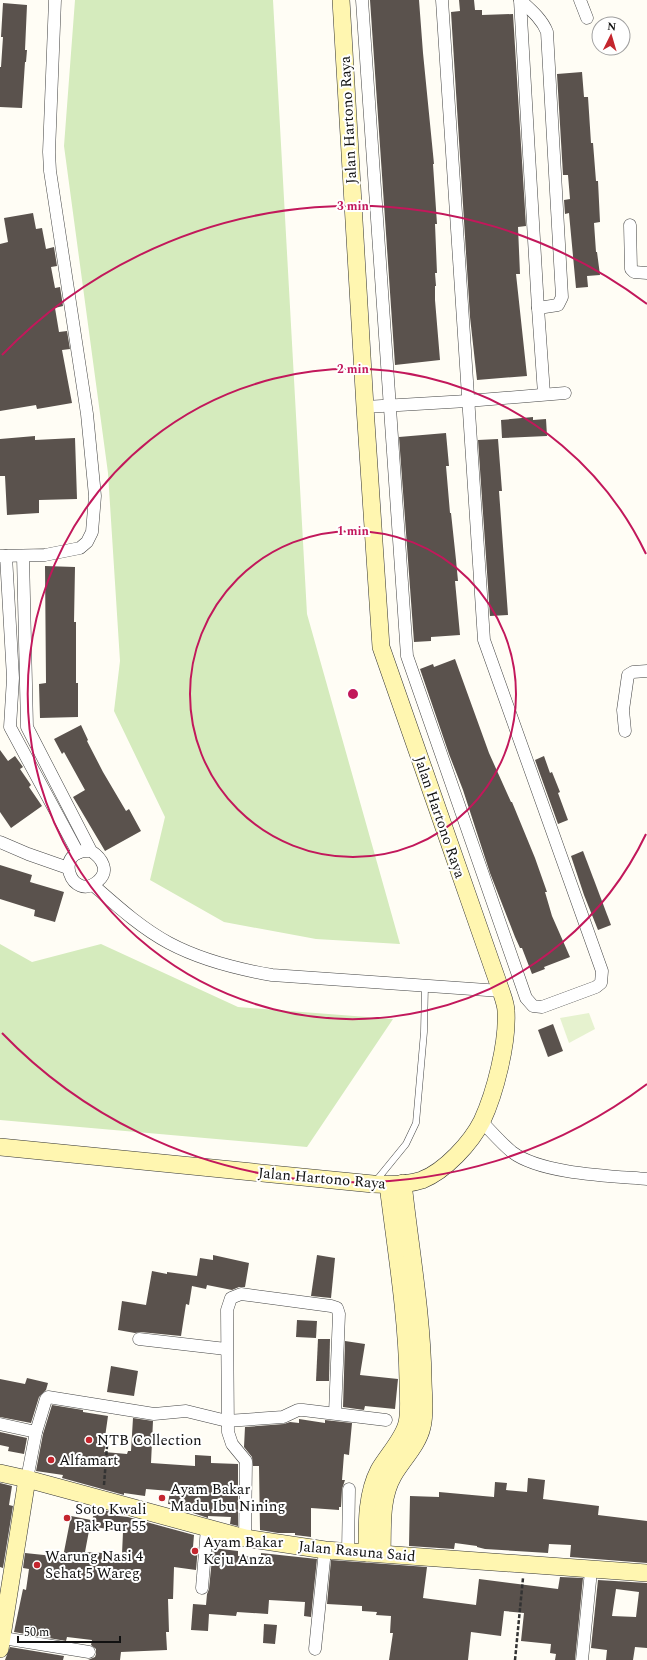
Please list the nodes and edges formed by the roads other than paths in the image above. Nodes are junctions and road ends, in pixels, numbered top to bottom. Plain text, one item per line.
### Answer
1 (55, 0) edge
2 (341, 0) edge
3 (362, 0) edge
4 (442, 0) edge
5 (520, 0) edge
6 (580, 0) edge
7 (587, 18) dead end
8 (630, 225) dead end
9 (647, 273) edge
10 (538, 308) junction
11 (565, 393) dead end
12 (544, 394) junction
13 (467, 401) junction
14 (390, 405) junction
15 (365, 407) junction
16 (3, 556) edge
17 (23, 556) junction
18 (647, 671) edge
19 (5, 726) edge
20 (26, 727) junction
21 (625, 730) dead end
22 (0, 842) edge
23 (91, 851) junction
24 (78, 853) junction
25 (68, 868) junction
26 (93, 885) junction
27 (425, 985) junction
28 (501, 991) junction
29 (481, 1121) junction
30 (0, 1147) edge
31 (647, 1179) edge
32 (388, 1184) junction
33 (139, 1339) dead end
34 (226, 1349) junction
35 (335, 1413) junction
36 (386, 1420) dead end
37 (227, 1421) junction
38 (0, 1424) edge
39 (36, 1432) junction
40 (0, 1473) edge
41 (27, 1479) junction
42 (349, 1489) dead end
43 (206, 1528) junction
44 (245, 1538) junction
45 (325, 1550) junction
46 (348, 1552) junction
47 (375, 1553) junction
48 (591, 1570) junction
49 (647, 1574) edge
50 (202, 1588) dead end
51 (1, 1643) edge
52 (315, 1649) dead end
53 (89, 1652) dead end
54 (582, 1660) edge

1 - 17 street
2 - 15 street, Jalan Hartono Raya
3 - 14 street
4 - 13 street
5 - 10 street
5 - 10 street
6 - 7 street
8 - 9 street
10 - 12 street
11 - 12 street
12 - 13 street
13 - 14 street
13 - 14 street
14 - 15 street
15 - 28 street, Jalan Hartono Raya
16 - 17 street
16 - 19 street
17 - 20 street
18 - 21 street
19 - 20 street
19 - 24 street
20 - 23 street
22 - 25 street
23 - 24 street
23 - 26 street
24 - 25 street
25 - 26 street
26 - 27 street
27 - 28 street
27 - 32 lane
28 - 29 street, Jalan Hartono Raya
29 - 31 street
29 - 32 street, Jalan Hartono Raya
30 - 32 street, Jalan Hartono Raya
32 - 47 street
33 - 34 street
34 - 35 street
34 - 37 street
35 - 36 street
35 - 37 street
37 - 39 street
37 - 44 street
38 - 39 street
39 - 41 street
40 - 41 street, Jalan Rasuna Said
41 - 43 street, Jalan Rasuna Said
41 - 51 street
42 - 46 street
43 - 44 street, Jalan Rasuna Said
43 - 50 street
44 - 45 street, Jalan Rasuna Said
45 - 46 street, Jalan Rasuna Said
45 - 52 street
46 - 47 street, Jalan Rasuna Said
47 - 48 street, Jalan Rasuna Said
48 - 49 street, Jalan Rasuna Said
48 - 54 street
51 - 53 street

